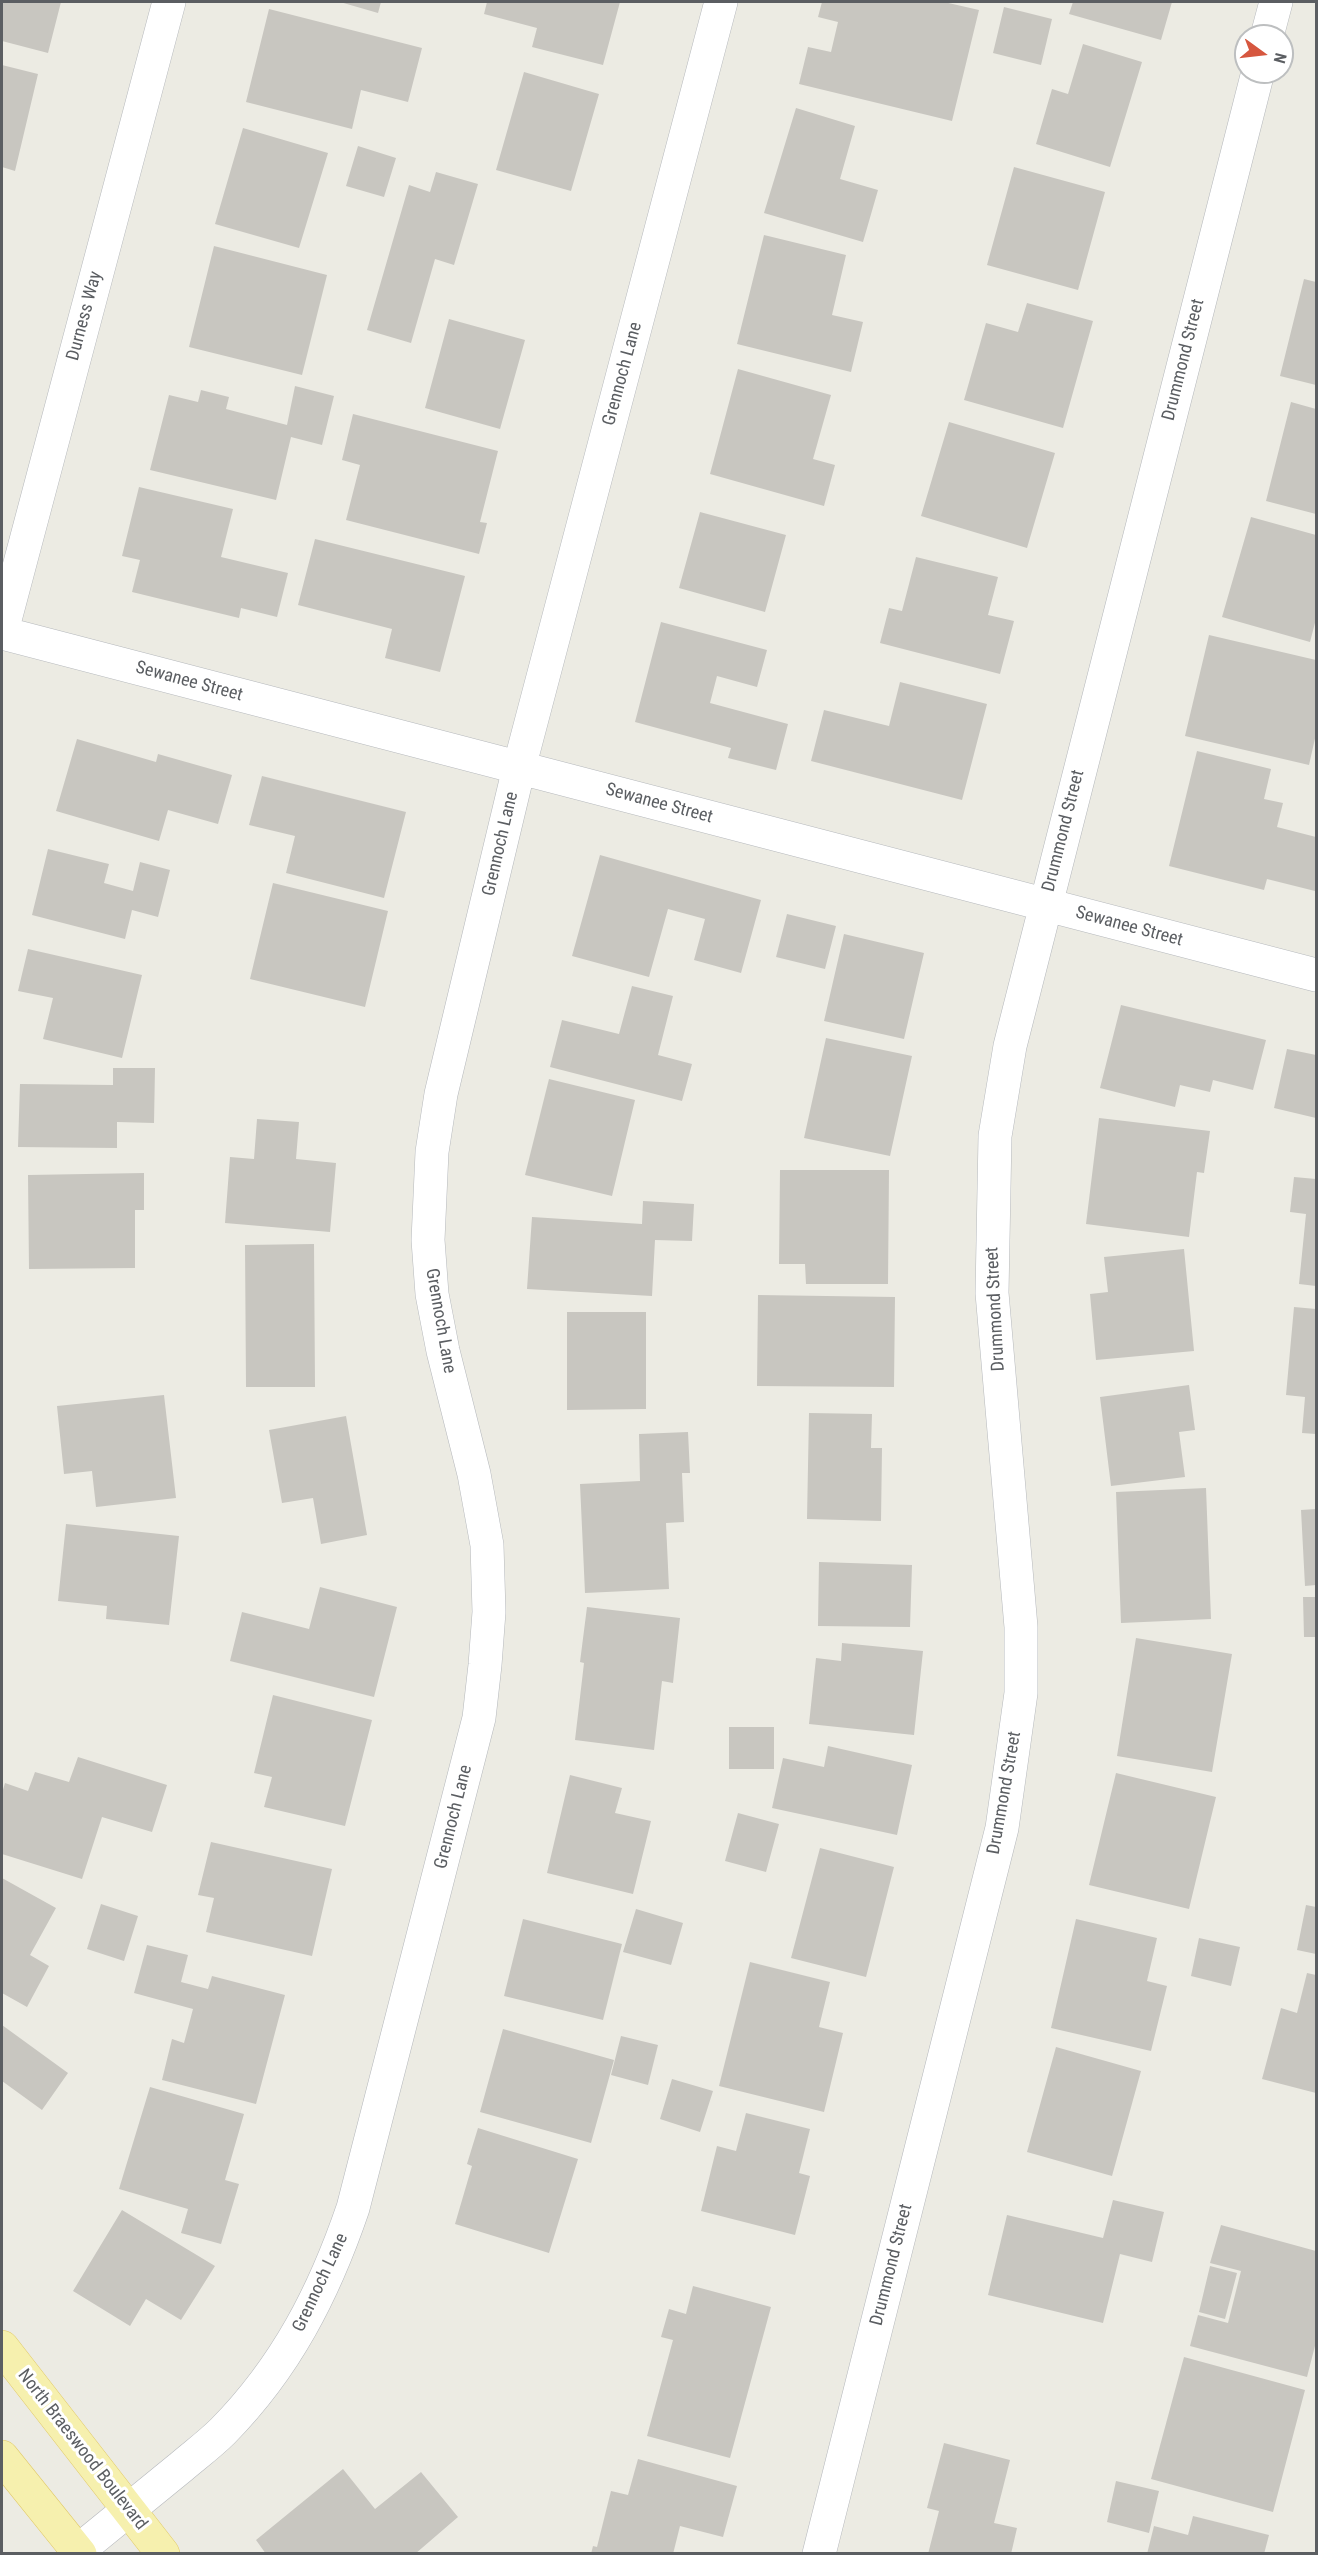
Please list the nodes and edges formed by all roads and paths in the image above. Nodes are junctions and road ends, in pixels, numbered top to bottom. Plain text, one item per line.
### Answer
1 (169, 2) edge
2 (721, 2) edge
3 (1276, 2) edge
4 (1270, 24) edge
5 (1255, 84) edge
6 (2, 632) edge
7 (519, 768) junction
8 (1045, 905) junction
9 (1317, 975) edge
10 (2, 2347) edge
11 (2, 2457) edge
12 (129, 2510) junction
13 (79, 2552) edge
14 (163, 2553) edge
15 (819, 2553) edge

1 - 6 street, Durness Way
2 - 7 street, Grennoch Lane
3 - 4 street
5 - 8 street, Drummond Street
6 - 7 street, Sewanee Street
7 - 8 street, Sewanee Street
7 - 12 street, Grennoch Lane
8 - 9 street, Sewanee Street
8 - 15 street, Drummond Street
10 - 12 main road, North Braeswood Boulevard
11 - 13 main road
12 - 13 street, Grennoch Lane
12 - 14 main road, North Braeswood Boulevard

